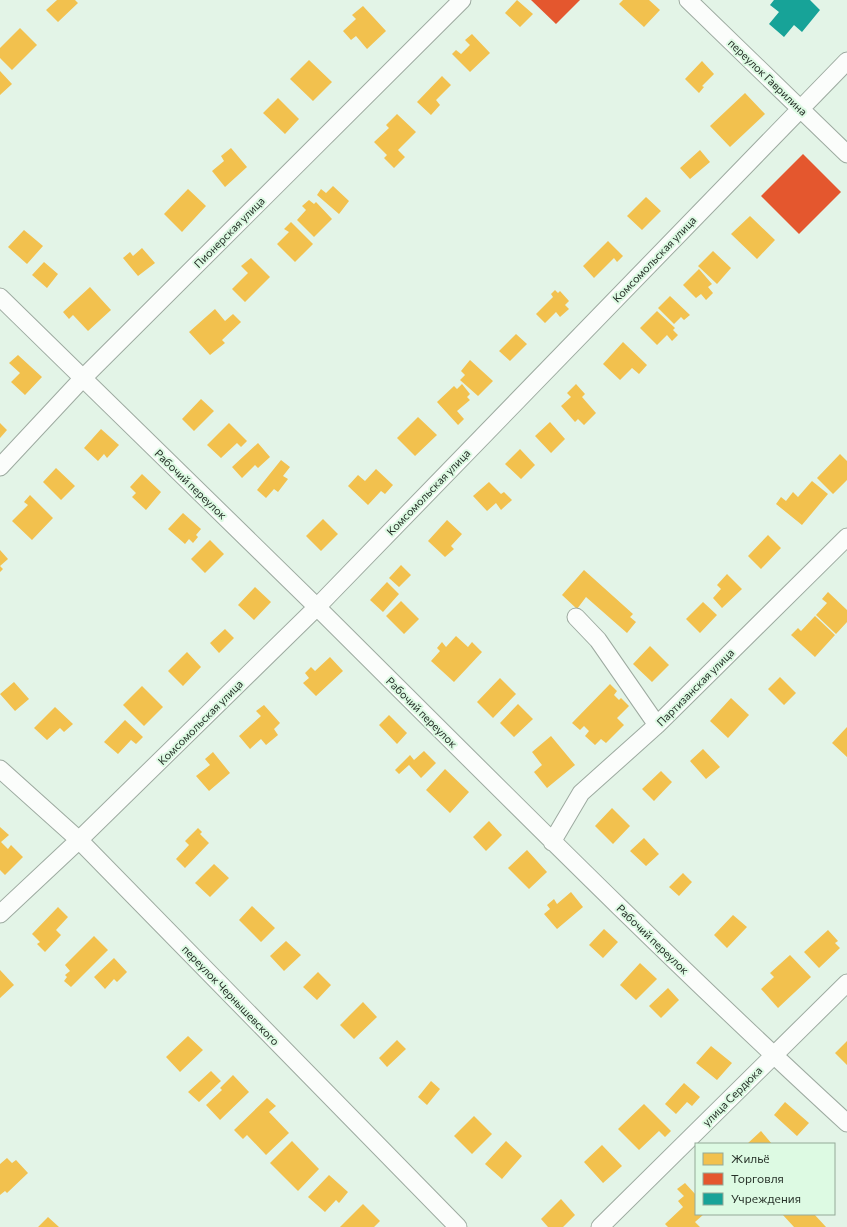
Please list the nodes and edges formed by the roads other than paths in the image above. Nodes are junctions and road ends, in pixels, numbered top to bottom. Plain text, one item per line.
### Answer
1 (462, 0) edge
2 (688, 0) edge
3 (847, 61) edge
4 (800, 109) junction
5 (847, 154) edge
6 (0, 297) edge
7 (83, 378) junction
8 (0, 467) edge
9 (847, 537) edge
10 (317, 607) junction
11 (576, 617) dead end
12 (657, 725) junction
13 (0, 769) edge
14 (79, 840) junction
15 (552, 842) junction
16 (0, 914) edge
17 (847, 983) edge
18 (773, 1056) junction
19 (847, 1123) edge
20 (458, 1227) edge
21 (600, 1227) edge

1 - 7 street, Пионерская улица
2 - 4 street, переулок Гаврилина
3 - 4 street, Комсомольская улица
4 - 5 street, переулок Гаврилина
4 - 10 street, Комсомольская улица
6 - 7 street, Рабочий переулок
7 - 8 street, Пионерская улица
7 - 10 street, Рабочий переулок
9 - 12 street, Партизанская улица
10 - 14 street, Комсомольская улица
10 - 15 street, Рабочий переулок
11 - 12 street
12 - 15 street, Партизанская улица
13 - 14 street, переулок Чернышевского
14 - 16 street, Комсомольская улица
14 - 20 street, переулок Чернышевского
15 - 18 street, Рабочий переулок
17 - 18 street, улица Сердюка
18 - 19 street, Рабочий переулок
18 - 21 street, улица Сердюка

